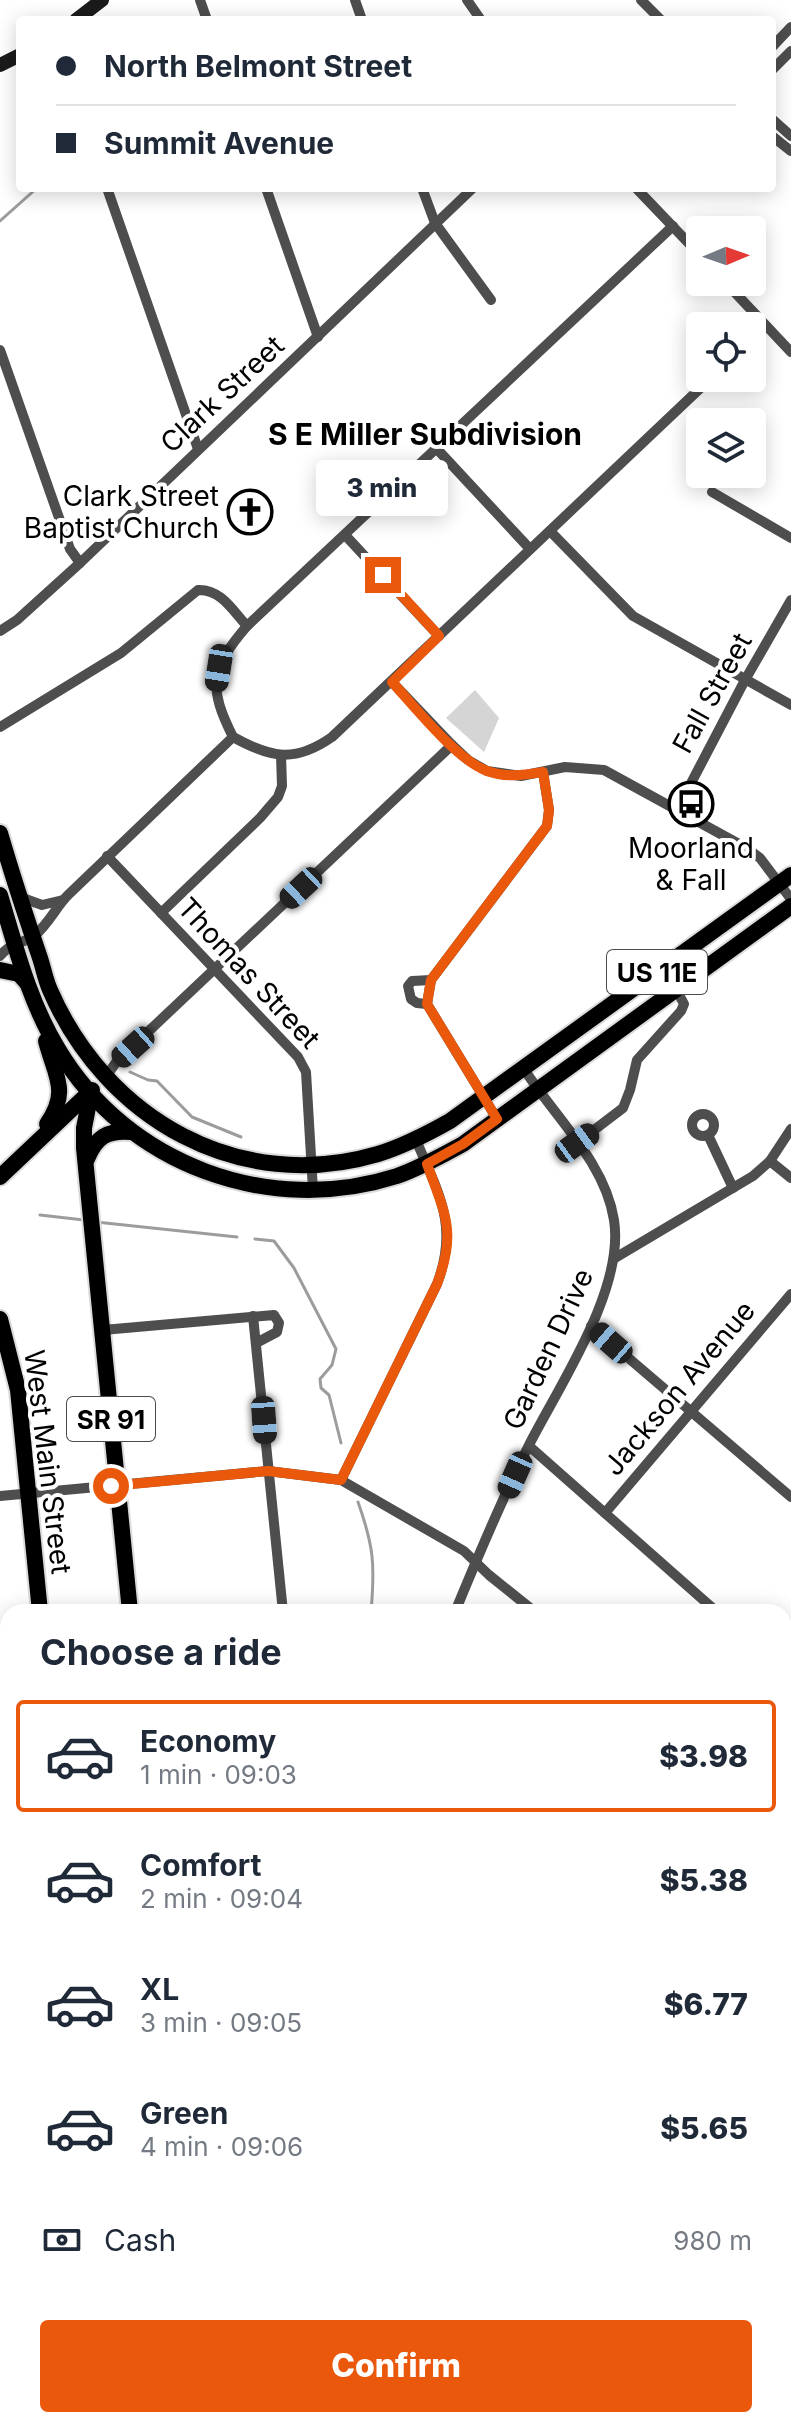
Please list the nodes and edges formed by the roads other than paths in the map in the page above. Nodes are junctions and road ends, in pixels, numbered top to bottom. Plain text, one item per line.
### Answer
1 (102, 0) edge
2 (641, 0) edge
3 (81, 16) edge
4 (657, 16) edge
5 (791, 27) edge
6 (776, 43) edge
7 (791, 51) edge
8 (776, 66) edge
9 (776, 123) edge
10 (791, 136) edge
11 (108, 192) edge
12 (267, 192) edge
13 (423, 192) edge
14 (469, 192) edge
15 (641, 192) edge
16 (435, 223) junction
17 (673, 226) junction
18 (686, 240) edge
19 (738, 296) edge
20 (491, 300) dead end
21 (753, 312) edge
22 (766, 326) edge
23 (318, 337) junction
24 (0, 350) edge
25 (791, 352) edge
26 (696, 392) edge
27 (198, 449) junction
28 (437, 449) junction
29 (712, 492) dead end
30 (550, 531) junction
31 (345, 535) junction
32 (791, 538) edge
33 (530, 549) junction
34 (80, 563) junction
35 (791, 600) edge
36 (247, 626) junction
37 (0, 631) edge
38 (439, 636) junction
39 (745, 680) junction
40 (392, 682) junction
41 (791, 705) edge
42 (0, 727) edge
43 (233, 737) junction
44 (452, 745) junction
45 (281, 755) junction
46 (543, 772) junction
47 (677, 810) junction
48 (0, 833) edge
49 (107, 856) junction
50 (786, 878) edge
51 (0, 895) edge
52 (20, 897) junction
53 (791, 899) edge
54 (63, 900) junction
55 (791, 906) edge
56 (161, 913) junction
57 (32, 937) junction
58 (15, 943) junction
59 (0, 956) edge
60 (214, 969) junction
61 (0, 970) edge
62 (431, 980) junction
63 (27, 983) junction
64 (676, 989) junction
65 (427, 1004) junction
66 (41, 1020) junction
67 (524, 1069) junction
68 (105, 1078) junction
69 (538, 1090) junction
70 (91, 1092) junction
71 (483, 1098) junction
72 (61, 1119) junction
73 (497, 1119) junction
74 (84, 1128) junction
75 (791, 1129) edge
76 (131, 1132) junction
77 (708, 1135) dead end
78 (416, 1140) junction
79 (34, 1143) junction
80 (577, 1143) junction
81 (86, 1160) junction
82 (770, 1161) junction
83 (312, 1164) junction
84 (427, 1164) junction
85 (0, 1177) edge
86 (791, 1178) edge
87 (733, 1188) junction
88 (313, 1190) junction
89 (615, 1258) junction
90 (791, 1294) edge
91 (253, 1316) junction
92 (0, 1319) edge
93 (591, 1326) junction
94 (103, 1330) junction
95 (258, 1342) junction
96 (690, 1411) junction
97 (529, 1446) junction
98 (268, 1471) junction
99 (341, 1480) junction
100 (117, 1485) junction
101 (29, 1495) junction
102 (0, 1496) edge
103 (791, 1497) edge
104 (605, 1513) junction
105 (476, 1562) junction
106 (39, 1604) edge
107 (129, 1604) edge
108 (282, 1604) edge
109 (458, 1604) edge
110 (526, 1604) edge
111 (708, 1604) edge

1 - 3 main road
2 - 4 street
5 - 6 street
7 - 8 street
9 - 10 street
11 - 27 street
12 - 23 street
13 - 16 street
14 - 16 street, Clark Street
15 - 17 street
16 - 20 street
16 - 23 street, Clark Street
17 - 18 street
17 - 28 street
19 - 21 street
22 - 25 street
23 - 27 street, Clark Street
24 - 34 street
26 - 30 street
27 - 34 street, Clark Street
28 - 31 street
28 - 33 street
29 - 32 street
30 - 33 street
30 - 39 street
31 - 36 street
31 - 38 street
33 - 38 street
34 - 37 street, Clark Street
35 - 39 street, Fall Street
36 - 42 street
36 - 43 street
38 - 40 street
39 - 41 street
39 - 47 street, Fall Street
40 - 44 street
40 - 45 street
43 - 45 street
43 - 49 street
44 - 46 street
44 - 60 street
45 - 56 street
46 - 47 street
46 - 62 street
47 - 50 street
48 - 52 main road, US 11E
49 - 54 street
49 - 56 street, Thomas Street
50 - 53 street
50 - 67 main road, US 11E
51 - 58 main road, US 11E
52 - 54 street
52 - 57 main road, US 11E
54 - 57 street
55 - 64 main road, US 11E
56 - 60 street, Thomas Street
57 - 58 street
57 - 68 main road, US 11E
58 - 59 street
58 - 63 main road, US 11E
60 - 68 street
60 - 83 street, Thomas Street
61 - 63 main road
62 - 65 street
62 - 65 street
63 - 66 main road, US 11E
64 - 69 main road, US 11E
64 - 80 street
65 - 71 street
66 - 70 main road, US 11E
66 - 79 main road
67 - 69 street, Garden Drive
67 - 71 main road, US 11E
68 - 70 main road
68 - 83 main road, US 11E
69 - 73 main road, US 11E
69 - 80 street, Garden Drive
70 - 72 main road
70 - 74 main road, SR 91
70 - 76 main road, US 11E
71 - 73 street
71 - 78 main road, US 11E
72 - 74 main road
72 - 79 main road
73 - 84 main road, US 11E
74 - 81 main road, SR 91
75 - 82 street
76 - 81 main road
76 - 88 main road, US 11E
77 - 87 street
78 - 83 main road, US 11E
78 - 84 street
79 - 85 main road
80 - 89 street, Garden Drive
81 - 94 main road, SR 91
82 - 86 street
82 - 87 street
83 - 88 street, Thomas Street
84 - 88 main road, US 11E
84 - 99 street
87 - 89 street
89 - 93 street, Garden Drive
90 - 96 street, Jackson Avenue
91 - 94 street
91 - 95 street
91 - 95 street
92 - 101 main road, West Main Street
93 - 96 street
93 - 97 street, Garden Drive
94 - 100 main road, SR 91
95 - 98 street
96 - 103 street
96 - 104 street, Jackson Avenue
97 - 104 street
97 - 105 street, Garden Drive
98 - 99 street
98 - 100 street
98 - 108 street
99 - 105 street
100 - 101 street
100 - 107 main road, SR 91
101 - 102 street
101 - 106 main road, West Main Street
104 - 111 street
105 - 109 street, Garden Drive
105 - 110 street

